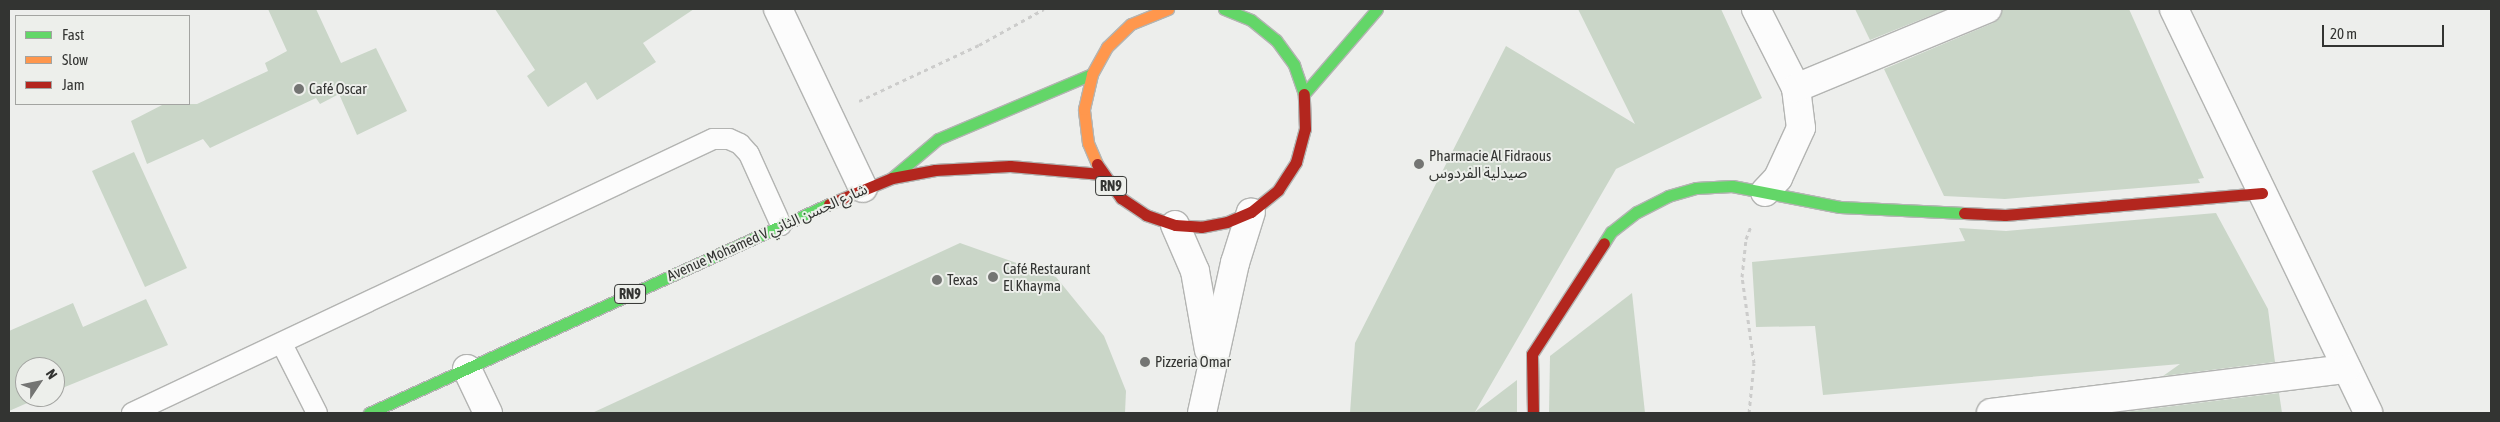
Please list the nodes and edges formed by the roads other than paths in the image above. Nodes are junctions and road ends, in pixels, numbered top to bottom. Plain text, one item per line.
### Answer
1 (778, 9) edge
2 (1168, 9) edge
3 (1224, 9) edge
4 (1377, 9) edge
5 (1756, 9) edge
6 (1987, 9) edge
7 (2174, 9) edge
8 (1092, 74) junction
9 (1796, 88) junction
10 (1304, 94) junction
11 (1101, 174) junction
12 (892, 178) junction
13 (863, 188) junction
14 (1764, 192) junction
15 (2262, 193) junction
16 (1251, 212) junction
17 (781, 225) junction
18 (1175, 225) junction
19 (282, 344) junction
20 (1211, 361) junction
21 (467, 369) junction
22 (2346, 369) junction
23 (2085, 407) edge
24 (132, 413) edge
25 (317, 413) edge
26 (369, 413) edge
27 (488, 413) edge
28 (1202, 413) edge
29 (1533, 413) edge
30 (1991, 413) edge
31 (2368, 413) edge

1 - 13 street
2 - 8 main road, RN9
3 - 10 main road, RN9
4 - 10 main road
5 - 9 street
6 - 9 street
7 - 15 street
8 - 11 main road, RN9
8 - 12 main road, Avenue Mohamed V شارع الحسن الثاني / RN9
9 - 14 street
10 - 16 main road, RN9
11 - 12 main road, Avenue Mohamed V شارع الحسن الثاني / RN9
11 - 18 main road, RN9
12 - 13 main road, Avenue Mohamed V شارع الحسن الثاني / RN9
13 - 17 main road, Avenue Mohamed V شارع الحسن الثاني / RN9
14 - 15 main road
14 - 29 main road
15 - 22 street
16 - 18 main road, RN9
16 - 20 street
17 - 19 lane
17 - 21 main road, Avenue Mohamed V شارع الحسن الثاني / RN9
18 - 20 street
19 - 24 lane
19 - 25 lane
20 - 28 street
21 - 26 main road, Avenue Mohamed V شارع الحسن الثاني / RN9
21 - 27 street
22 - 23 street
22 - 31 street
23 - 30 street

